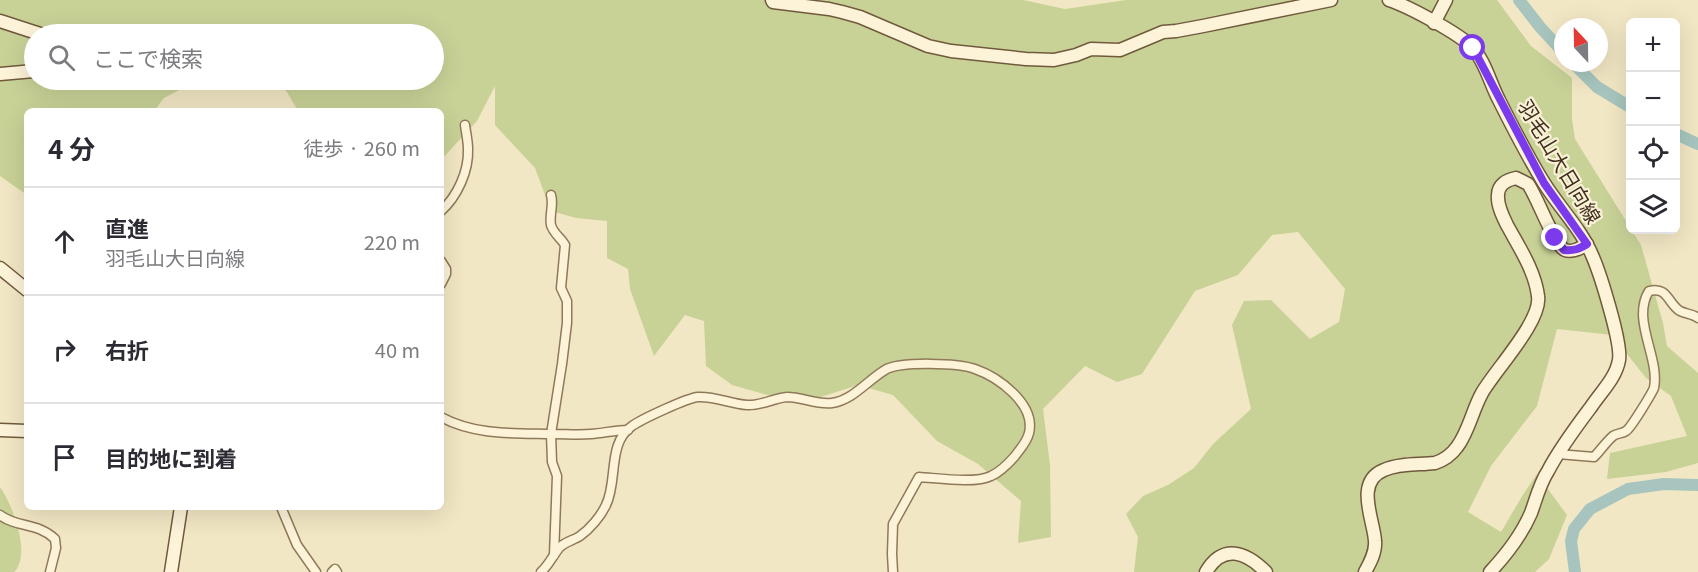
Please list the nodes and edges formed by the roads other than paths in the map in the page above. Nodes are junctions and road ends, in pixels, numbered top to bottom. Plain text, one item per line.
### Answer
1 (772, 0) edge
2 (1331, 0) edge
3 (1389, 0) edge
4 (1446, 0) edge
5 (0, 21) edge
6 (1434, 23) junction
7 (24, 29) edge
8 (24, 72) edge
9 (0, 74) edge
10 (465, 125) dead end
11 (551, 195) dead end
12 (444, 208) edge
13 (1587, 244) junction
14 (0, 268) edge
15 (24, 288) edge
16 (1698, 318) edge
17 (444, 418) edge
18 (0, 430) edge
19 (628, 430) junction
20 (24, 431) edge
21 (551, 434) junction
22 (1558, 454) junction
23 (181, 510) edge
24 (282, 510) edge
25 (0, 515) edge
26 (554, 556) junction
27 (50, 572) edge
28 (171, 572) edge
29 (316, 572) edge
30 (332, 572) edge
31 (338, 572) edge
32 (541, 572) edge
33 (893, 572) edge
34 (1206, 572) edge
35 (1266, 572) edge
36 (1365, 572) edge
37 (1490, 572) edge

1 - 2 main road
3 - 6 main road, 羽毛山大日向線
4 - 6 main road
5 - 7 main road
6 - 13 main road, 羽毛山大日向線
8 - 9 main road
10 - 12 street
11 - 21 street
13 - 22 main road, 羽毛山大日向線
13 - 36 main road
14 - 15 main road
16 - 22 street
17 - 21 street
18 - 20 main road
19 - 21 street
19 - 26 street
19 - 33 street
21 - 26 street
22 - 37 main road, 羽毛山大日向線
23 - 28 main road
24 - 29 street
25 - 27 street
26 - 32 street
30 - 31 street
34 - 35 main road

